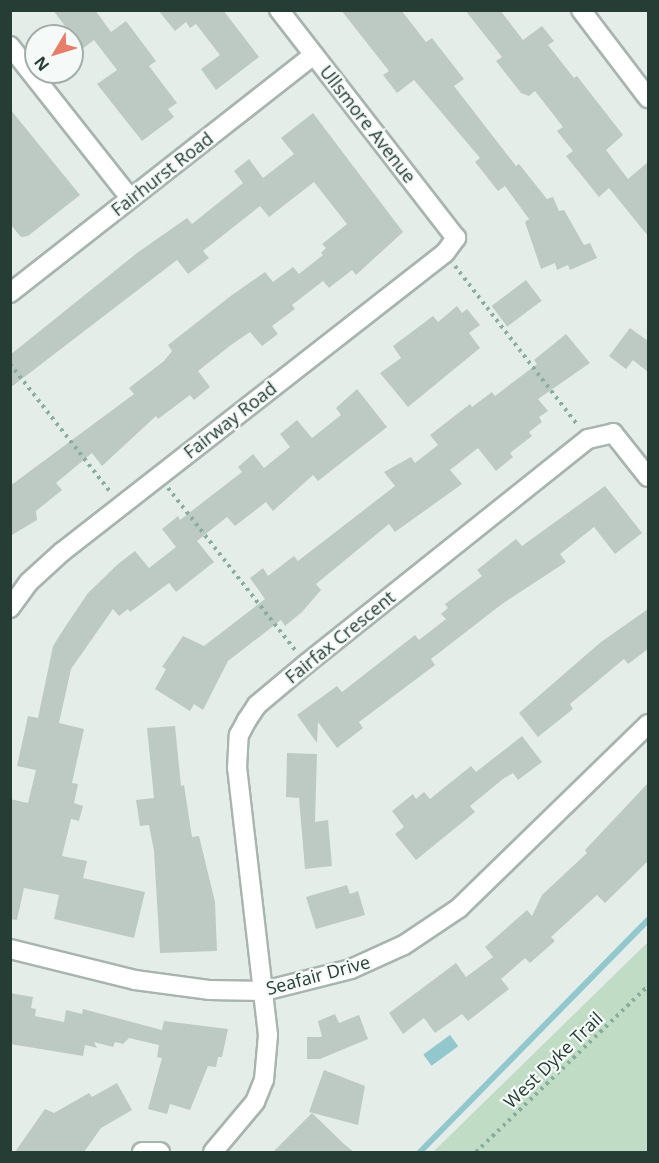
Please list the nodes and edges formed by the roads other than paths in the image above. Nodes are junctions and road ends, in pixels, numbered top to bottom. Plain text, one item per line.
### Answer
1 (279, 10) edge
2 (581, 10) edge
3 (10, 46) edge
4 (314, 55) junction
5 (648, 98) edge
6 (130, 198) junction
7 (456, 238) joint
8 (10, 293) edge
9 (648, 477) edge
10 (10, 608) edge
11 (648, 724) edge
12 (10, 949) edge
13 (264, 991) junction
14 (142, 1152) edge
15 (160, 1152) edge
16 (213, 1152) edge

1 - 4 street, Ullsmore Avenue
2 - 5 street
3 - 6 street
4 - 6 street, Fairhurst Road
4 - 7 street, Ullsmore Avenue
6 - 8 street, Fairhurst Road
7 - 10 street, Fairway Road
9 - 13 street, Fairfax Crescent
11 - 13 street, Seafair Drive
12 - 13 street, Seafair Drive
13 - 16 street, Fairfax Crescent
14 - 15 street

